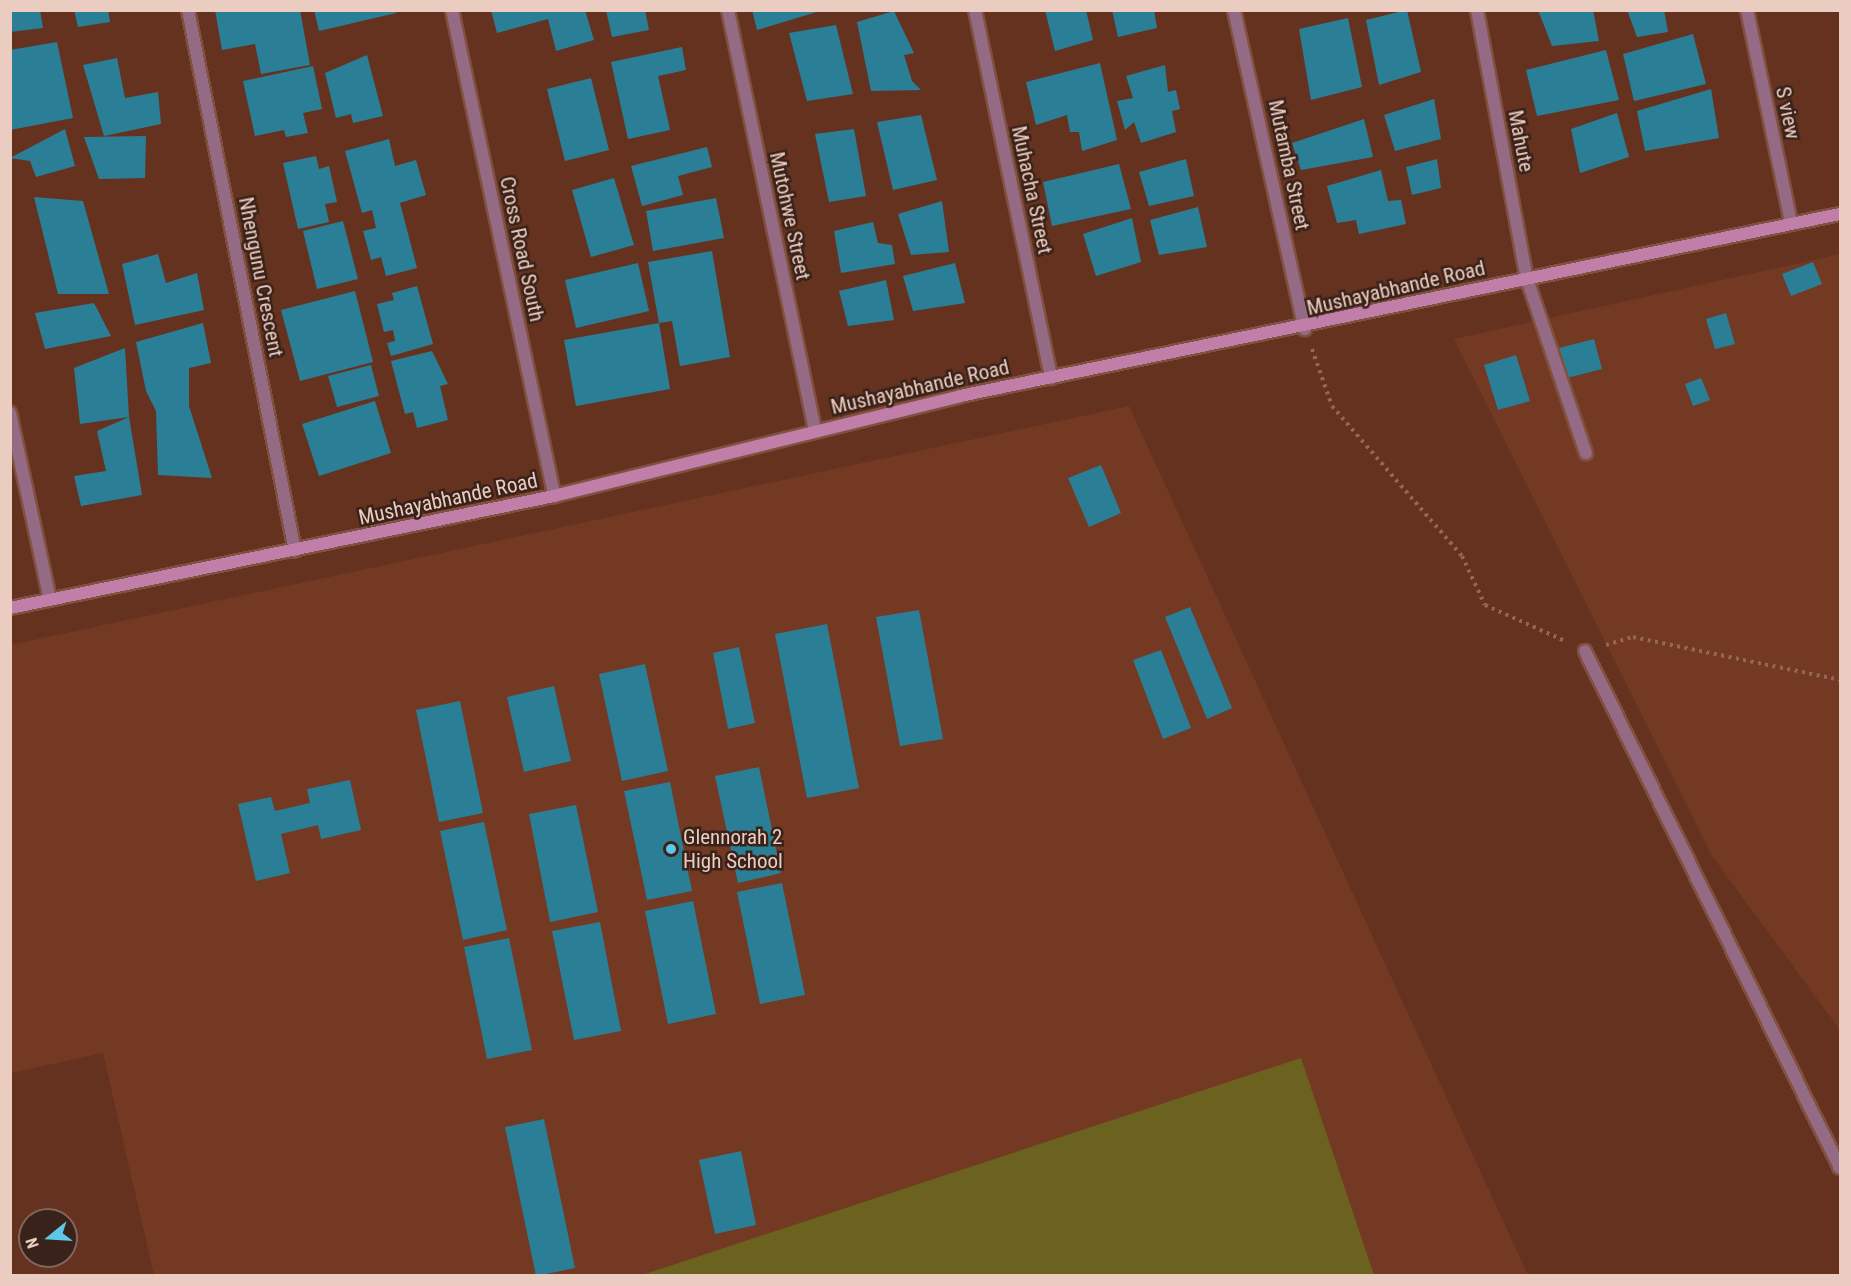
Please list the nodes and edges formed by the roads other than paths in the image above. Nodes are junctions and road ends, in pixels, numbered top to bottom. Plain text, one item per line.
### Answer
1 (188, 10) edge
2 (452, 10) edge
3 (728, 10) edge
4 (975, 10) edge
5 (1234, 10) edge
6 (1477, 10) edge
7 (1747, 10) edge
8 (1840, 214) edge
9 (1791, 223) junction
10 (1527, 279) junction
11 (1305, 329) junction
12 (1052, 378) junction
13 (10, 413) edge
14 (815, 430) junction
15 (1586, 453) dead end
16 (554, 496) junction
17 (295, 551) junction
18 (50, 600) junction
19 (10, 608) edge
20 (1585, 651) road end
21 (1840, 1167) edge

1 - 17 street, Nhengunu Crescent
2 - 16 street, Cross Road South
3 - 14 street, Mutohwe Street
4 - 12 street, Muhacha Street
5 - 11 street, Mutamba Street
6 - 10 street, Mahute
7 - 9 street, S view
8 - 9 street, Mushayabhande Road
9 - 10 street, Mushayabhande Road
10 - 11 street, Mushayabhande Road
10 - 15 street, Mahute
11 - 12 street, Mushayabhande Road
12 - 14 street, Mushayabhande Road
13 - 18 street
14 - 16 street, Mushayabhande Road
16 - 17 street, Mushayabhande Road
17 - 18 street, Mushayabhande Road
18 - 19 street, Mushayabhande Road
20 - 21 street

